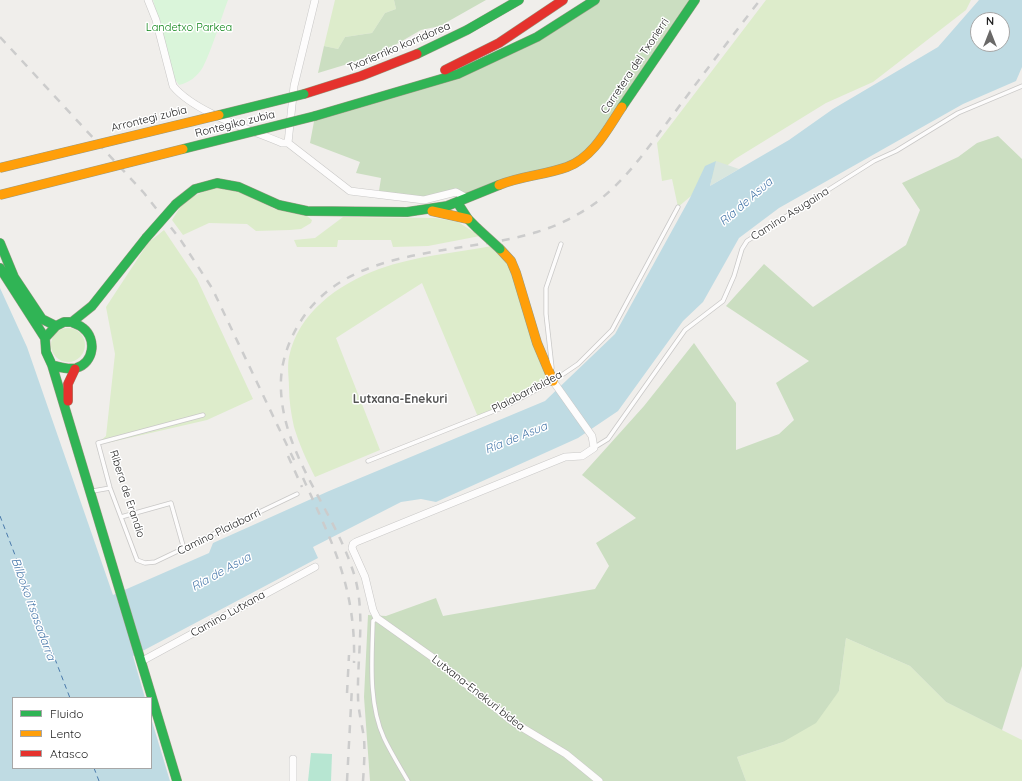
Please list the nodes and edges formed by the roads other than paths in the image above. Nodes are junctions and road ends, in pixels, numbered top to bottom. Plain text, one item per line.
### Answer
1 (148, 0) edge
2 (315, 0) edge
3 (519, 0) edge
4 (563, 0) edge
5 (595, 0) edge
6 (695, 0) edge
7 (1022, 86) edge
8 (304, 94) joint
9 (371, 100) junction
10 (288, 143) junction
11 (0, 168) edge
12 (0, 194) edge
13 (467, 198) junction
14 (457, 202) junction
15 (678, 208) dead end
16 (427, 210) junction
17 (468, 220) junction
18 (0, 243) edge
19 (561, 244) dead end
20 (0, 268) edge
21 (92, 306) junction
22 (72, 322) junction
23 (56, 326) junction
24 (86, 330) junction
25 (45, 338) junction
26 (52, 365) junction
27 (76, 369) junction
28 (554, 384) junction
29 (203, 415) dead end
30 (594, 448) junction
31 (368, 461) dead end
32 (110, 488) junction
33 (93, 491) junction
34 (296, 494) dead end
35 (97, 517) junction
36 (122, 518) junction
37 (184, 549) junction
38 (141, 562) joint
39 (314, 567) dead end
40 (377, 618) junction
41 (140, 657) junction
42 (152, 697) edge
43 (152, 697) edge
44 (293, 759) dead end
45 (177, 781) edge
46 (293, 781) edge
47 (408, 781) edge
48 (599, 781) edge

1 - 10 street
2 - 10 street
3 - 8 main road, Txorierriko korridorea
4 - 9 main road
5 - 9 main road
6 - 13 main road, Carretera del Txorierri
7 - 30 lane, Camino Asugaina
8 - 11 main road, Arrontegi zubia, bridge
9 - 12 main road, Rontegiko zubia, bridge
10 - 13 street
13 - 14 main road, Carretera del Txorierri
14 - 16 main road, Carretera del Txorierri
14 - 17 main road
15 - 28 lane, Plaiabarribidea
16 - 17 main road
16 - 21 main road, bridge
17 - 28 main road, bridge
18 - 23 main road
19 - 28 lane
20 - 25 main road
21 - 22 main road
21 - 24 main road
22 - 23 main road
22 - 24 main road
23 - 25 main road
24 - 27 main road
25 - 26 main road
26 - 27 main road
26 - 35 main road
27 - 33 main road
28 - 30 street
28 - 31 lane, Plaiabarribidea
29 - 32 lane, Ribera de Erandio
30 - 40 street
32 - 33 lane
32 - 36 lane, Ribera de Erandio
33 - 35 main road
34 - 37 lane, Camino Plaiabarri
35 - 41 main road
36 - 37 lane
36 - 38 lane, Ribera de Erandio
37 - 38 lane, Camino Plaiabarri
39 - 41 street, Camino Lutxana
40 - 47 lane
40 - 48 street, Lutxana-Enekuri bidea
41 - 43 main road
42 - 45 main road
44 - 46 street

